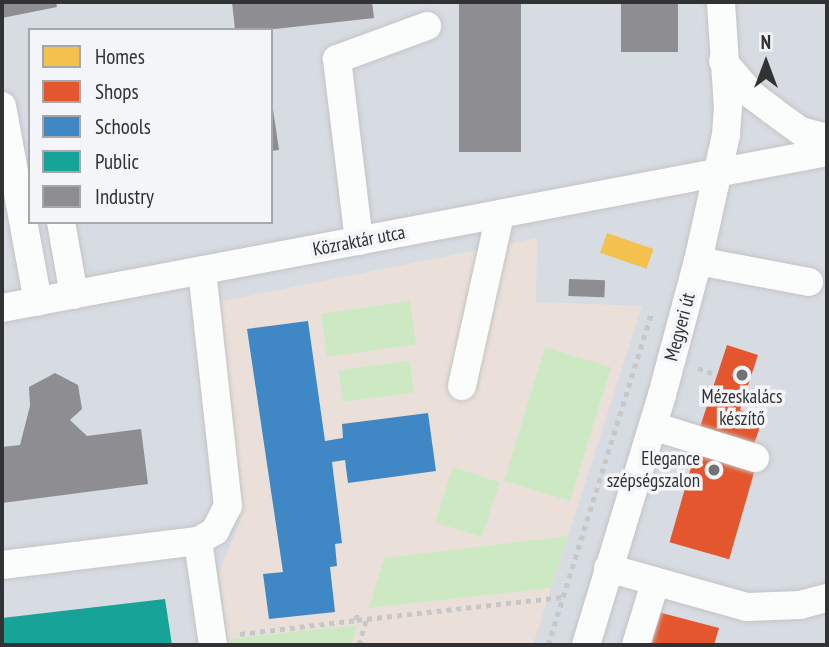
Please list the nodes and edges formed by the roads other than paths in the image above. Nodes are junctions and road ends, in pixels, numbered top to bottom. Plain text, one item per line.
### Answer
1 (721, 2) edge
2 (427, 26) dead end
3 (723, 61) junction
4 (2, 106) edge
5 (827, 138) edge
6 (827, 152) edge
7 (716, 174) junction
8 (500, 214) junction
9 (61, 224) edge
10 (359, 241) junction
11 (698, 261) junction
12 (202, 270) junction
13 (809, 282) dead end
14 (74, 295) junction
15 (38, 302) junction
16 (2, 308) edge
17 (461, 386) dead end
18 (653, 426) junction
19 (755, 457) dead end
20 (198, 541) junction
21 (2, 565) edge
22 (608, 568) junction
23 (654, 583) junction
24 (827, 598) edge
25 (212, 641) edge
26 (586, 645) edge
27 (636, 645) edge

1 - 3 street, Megyeri út
2 - 10 street
3 - 5 street
3 - 7 street, Megyeri út
4 - 15 street
6 - 7 street, Közraktár utca
7 - 8 street, Közraktár utca
7 - 11 street, Megyeri út
8 - 10 street, Közraktár utca
8 - 17 street
9 - 14 street
10 - 12 street, Közraktár utca
11 - 13 street
11 - 18 street, Megyeri út
12 - 14 street, Közraktár utca
12 - 20 street
14 - 15 street, Közraktár utca
15 - 16 street, Közraktár utca
18 - 19 street
18 - 22 street, Megyeri út
20 - 21 street
20 - 25 street
22 - 23 street
22 - 26 street, Megyeri út
23 - 24 street
23 - 27 street

